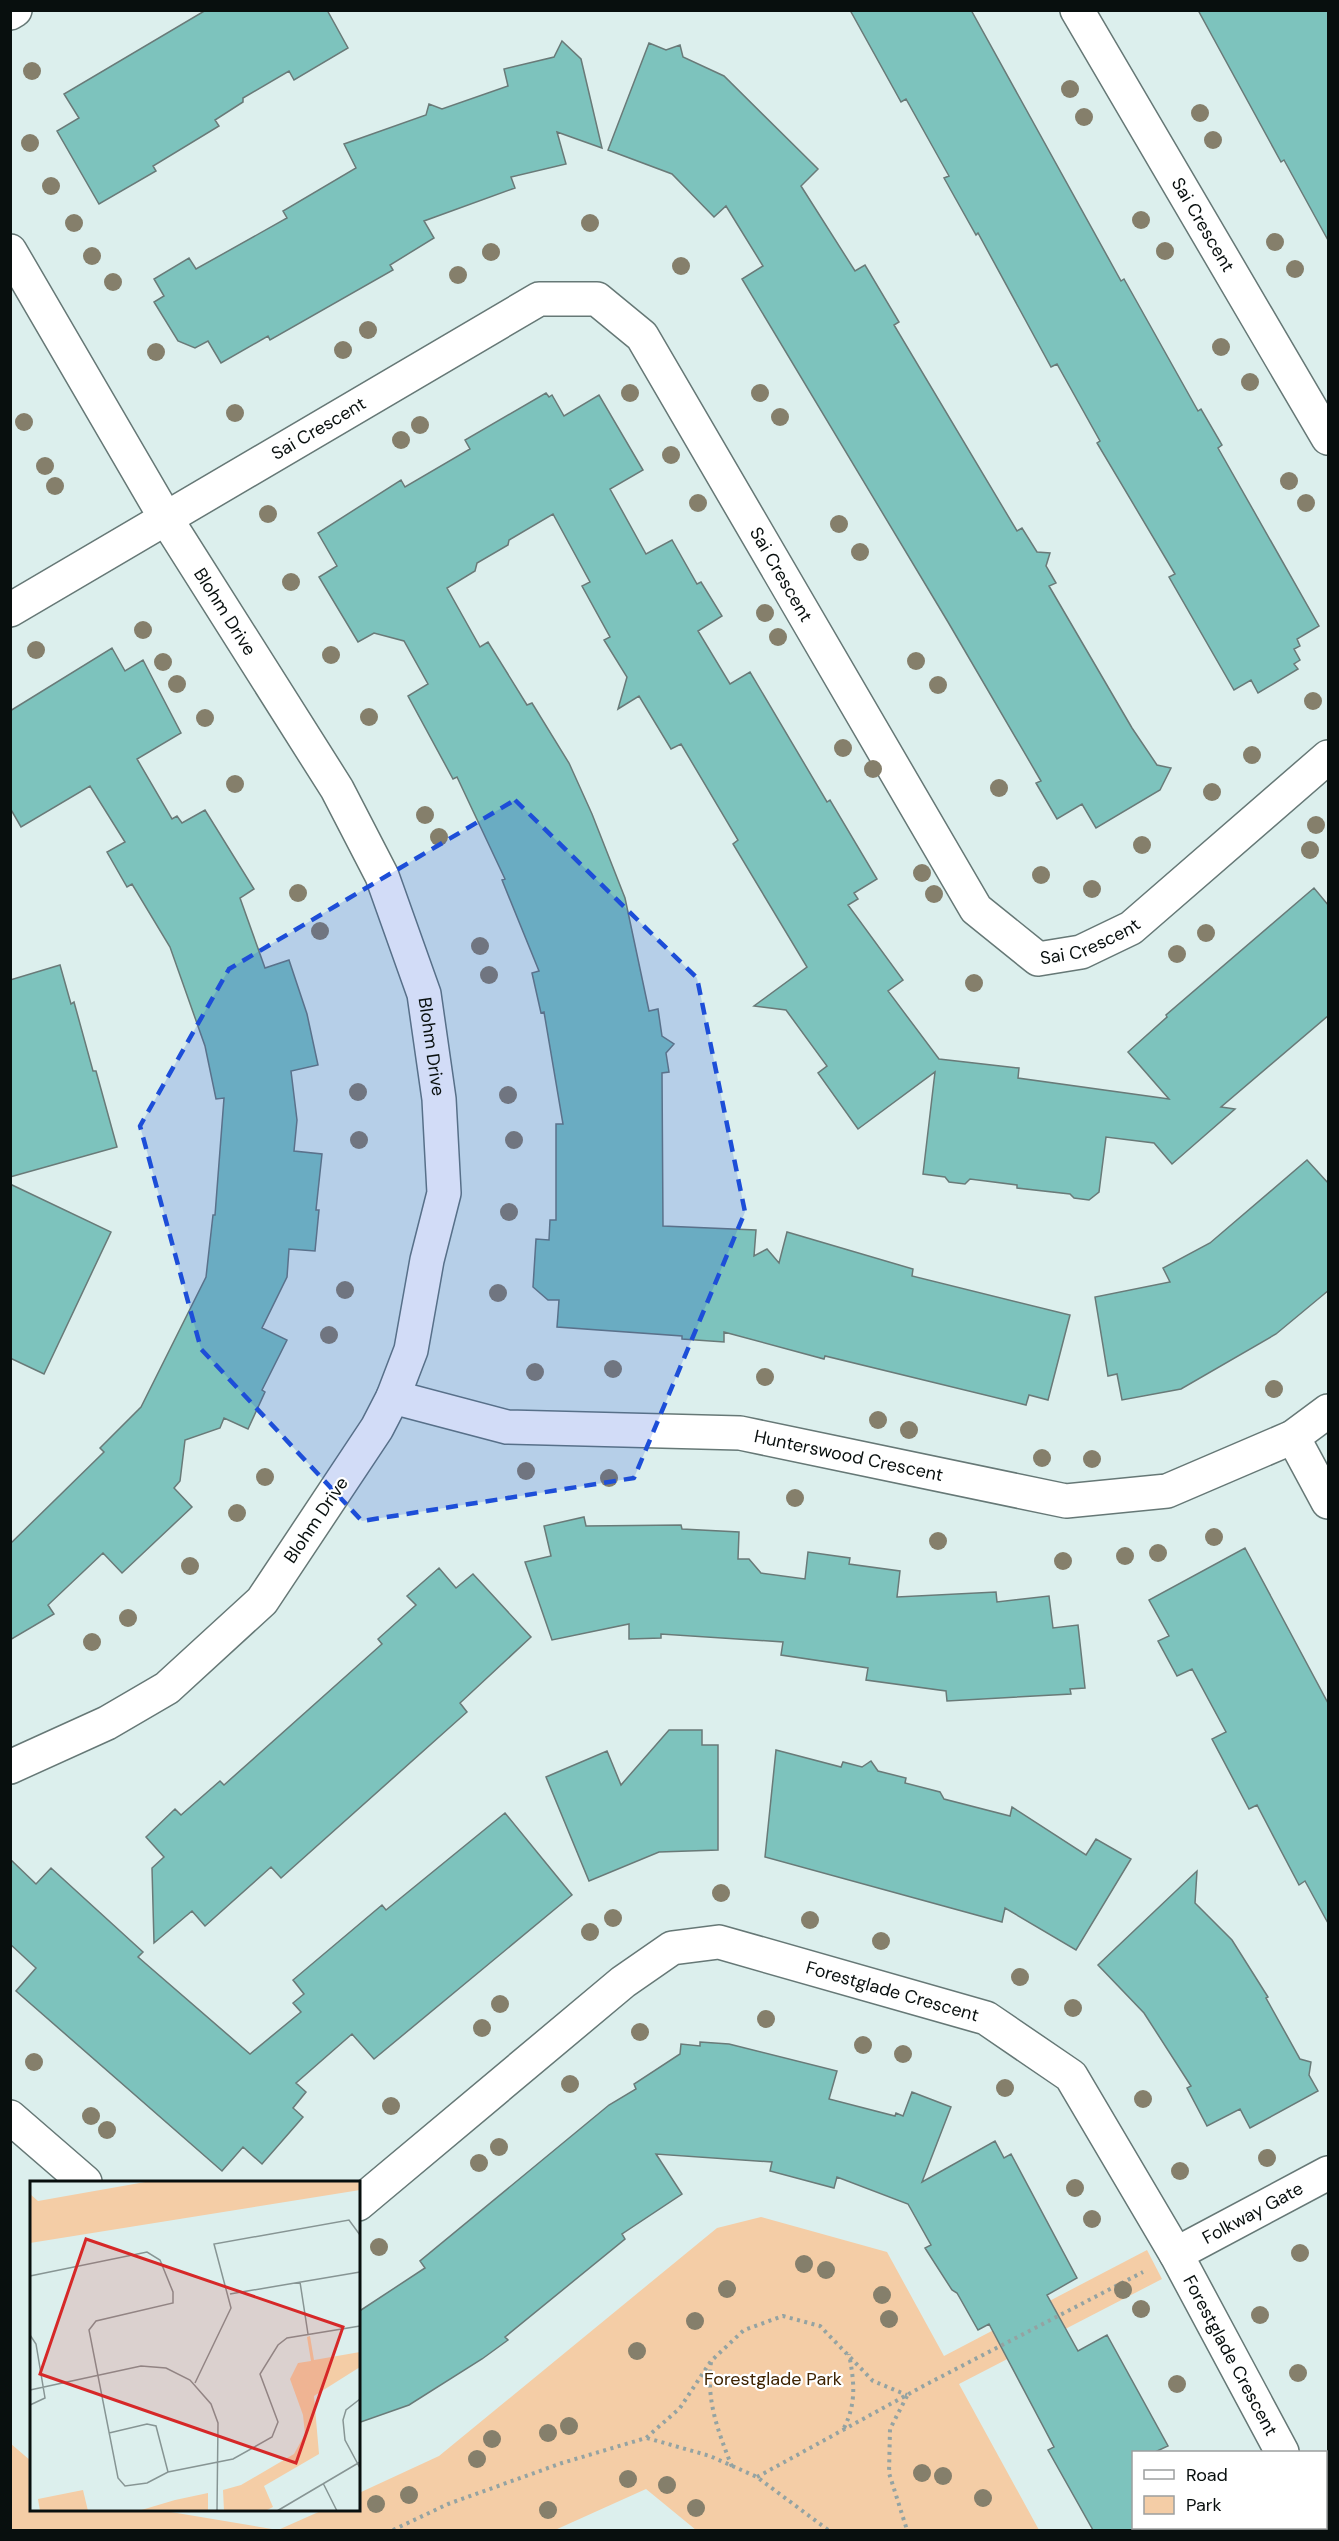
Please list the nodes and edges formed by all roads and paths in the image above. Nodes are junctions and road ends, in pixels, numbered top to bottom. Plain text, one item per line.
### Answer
1 (15, 10) edge
2 (1077, 10) edge
3 (10, 13) edge
4 (10, 251) edge
5 (1329, 438) edge
6 (165, 518) junction
7 (10, 610) edge
8 (1329, 757) edge
9 (393, 1397) junction
10 (1329, 1411) edge
11 (1293, 1437) junction
12 (1329, 1502) edge
13 (10, 1767) edge
14 (10, 2117) edge
15 (1329, 2173) edge
16 (84, 2181) edge
17 (360, 2202) edge
18 (1176, 2254) junction
19 (849, 2353) junction
20 (711, 2361) junction
21 (907, 2395) junction
22 (843, 2430) junction
23 (646, 2438) junction
24 (1281, 2451) edge
25 (732, 2468) junction
26 (757, 2477) junction
27 (393, 2530) edge
28 (828, 2530) edge
29 (907, 2530) edge

1 - 3 street
2 - 5 street, Sai Crescent
4 - 6 street, Blohm Drive
6 - 7 street, Sai Crescent
6 - 8 street, Sai Crescent
6 - 9 street, Blohm Drive
9 - 11 street, Hunterswood Crescent
9 - 13 street, Blohm Drive
10 - 11 street, Hunterswood Crescent
11 - 12 street
14 - 16 street
15 - 18 street, Folkway Gate
17 - 18 street, Forestglade Crescent
18 - 21 path
18 - 24 street, Forestglade Crescent
19 - 20 path
19 - 21 path
19 - 22 path
20 - 23 path
20 - 25 path
21 - 22 path
21 - 29 path
22 - 26 path
23 - 25 path
23 - 27 path
25 - 26 path
26 - 28 path

